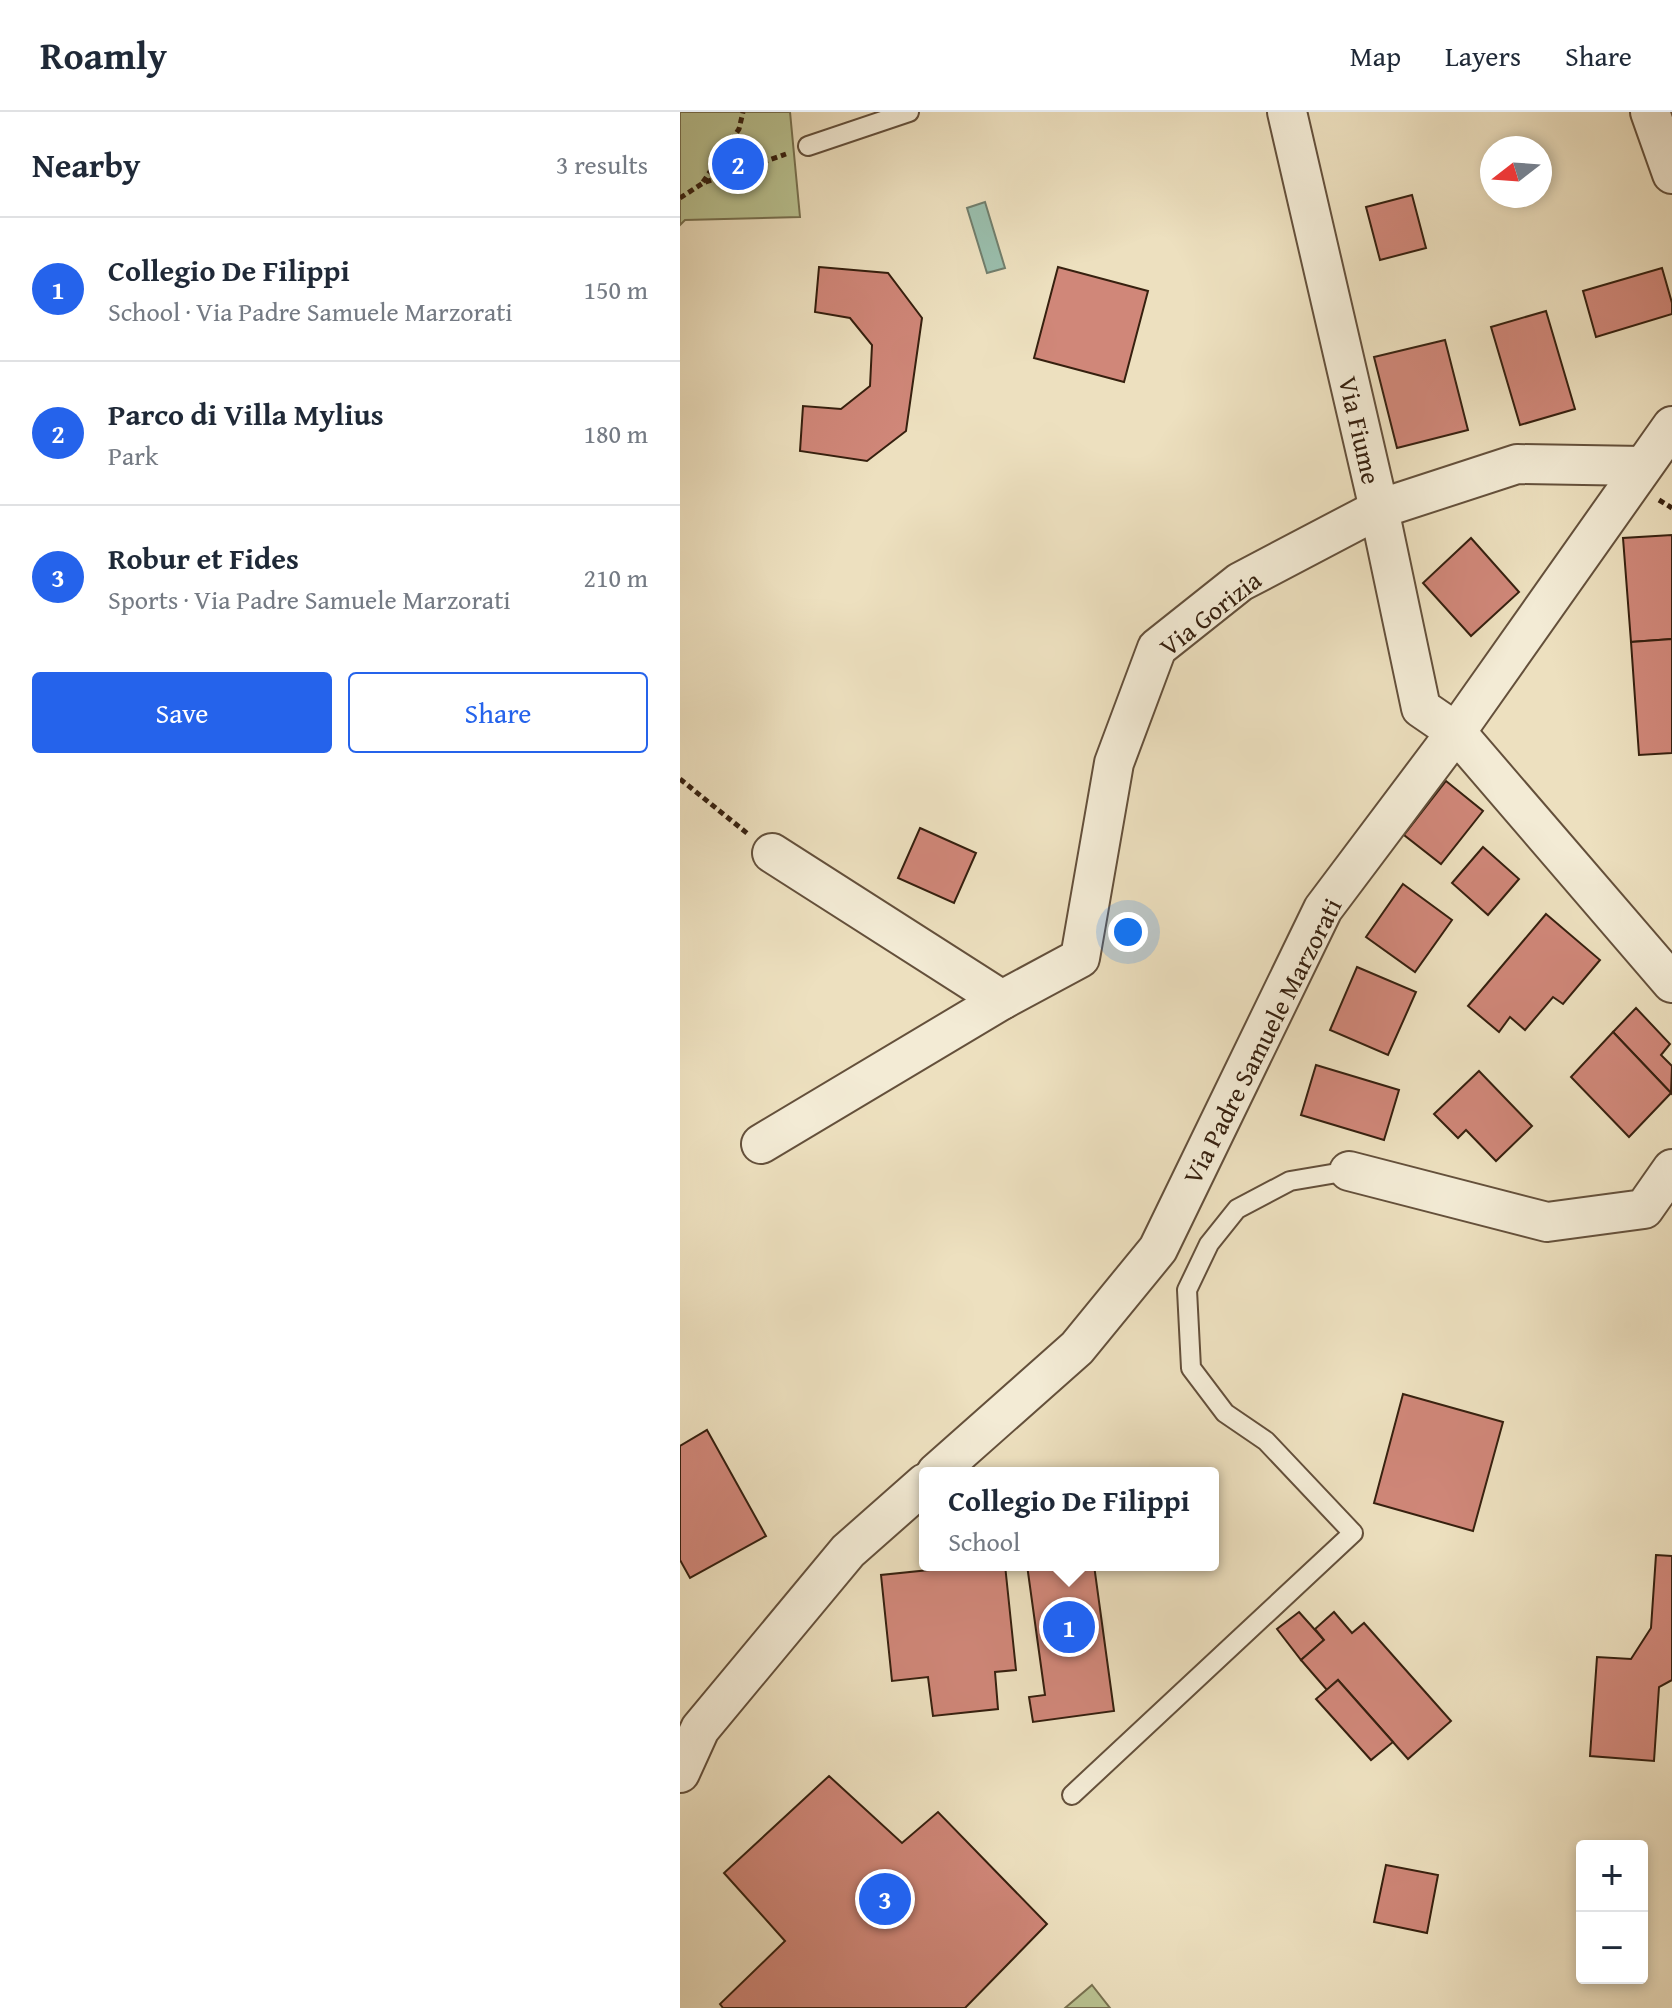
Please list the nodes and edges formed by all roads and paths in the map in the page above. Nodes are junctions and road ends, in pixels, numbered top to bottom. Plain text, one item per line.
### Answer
1 (743, 112) edge
2 (909, 112) edge
3 (1287, 112) edge
4 (1650, 112) edge
5 (808, 146) joint
6 (1672, 174) edge
7 (703, 183) junction
8 (680, 198) edge
9 (1672, 426) edge
10 (1643, 466) junction
11 (1379, 509) junction
12 (1456, 732) junction
13 (680, 779) edge
14 (772, 853) joint
15 (1672, 983) edge
16 (1002, 1000) junction
17 (761, 1144) dead end
18 (1672, 1169) edge
19 (1349, 1171) joint
20 (943, 1467) edge
21 (919, 1488) edge
22 (690, 1724) edge
23 (680, 1773) edge
24 (1072, 1795) dead end

1 - 7 path
2 - 5 lane
3 - 11 street, Via Fiume
4 - 6 street
5 - 7 path
7 - 8 path
9 - 10 street, Via Padre Samuele Marzorati
10 - 11 street, Via Gorizia
10 - 12 street, Via Padre Samuele Marzorati
11 - 12 street, Via Fiume
11 - 16 street, Via Gorizia
12 - 15 street, Via Fiume
12 - 20 street, Via Padre Samuele Marzorati
13 - 14 path
14 - 16 street
16 - 17 street, Via Gorizia
18 - 19 street
19 - 24 lane
21 - 22 street
22 - 23 street

